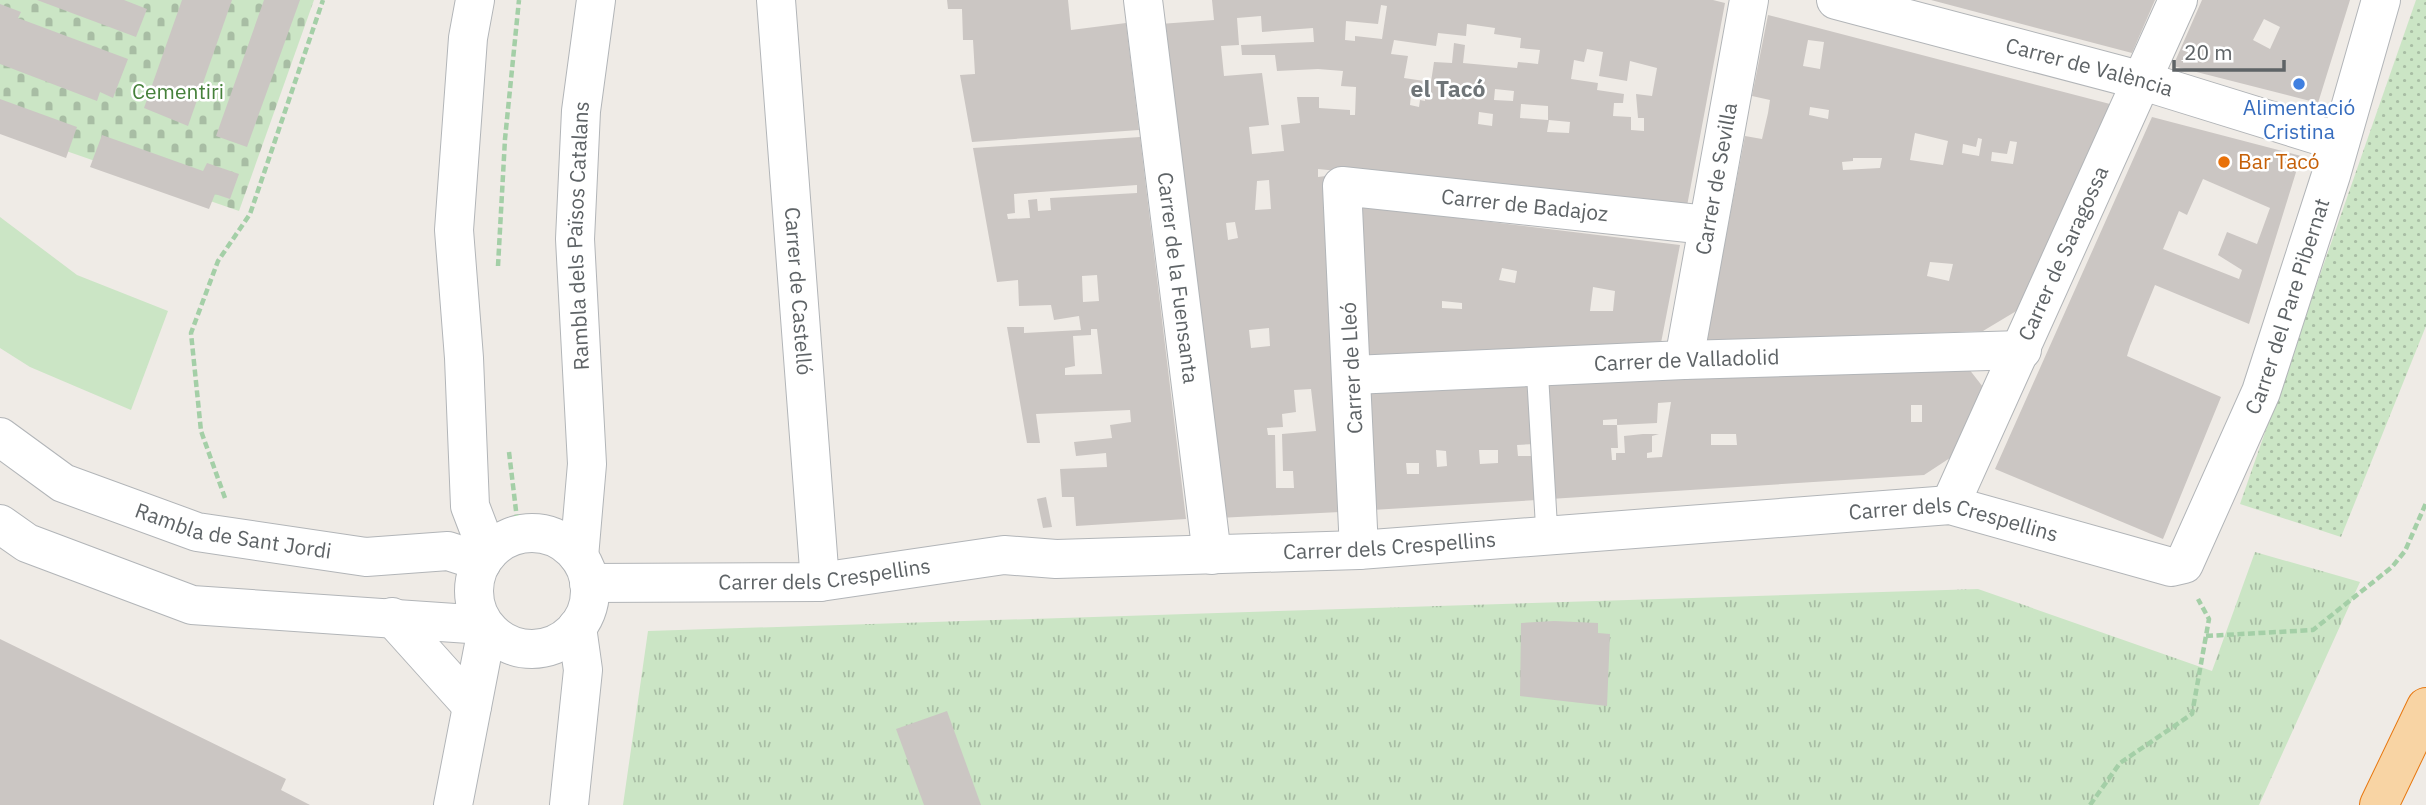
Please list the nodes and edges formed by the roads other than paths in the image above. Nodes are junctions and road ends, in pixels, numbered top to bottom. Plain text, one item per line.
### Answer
1 (475, 0) edge
2 (596, 0) edge
3 (776, 0) edge
4 (1143, 0) edge
5 (1749, 0) edge
6 (1836, 0) edge
7 (2178, 0) edge
8 (2381, 0) edge
9 (2143, 81) junction
10 (2340, 142) junction
11 (1342, 186) joint
12 (1707, 225) junction
13 (2022, 351) junction
14 (1684, 360) junction
15 (1537, 366) junction
16 (1353, 375) junction
17 (0, 437) edge
18 (1950, 505) junction
19 (0, 524) edge
20 (1547, 535) junction
21 (1359, 550) junction
22 (1212, 555) junction
23 (485, 557) junction
24 (2184, 564) joint
25 (584, 570) junction
26 (820, 582) junction
27 (392, 617) junction
28 (486, 627) junction
29 (577, 627) junction
30 (472, 706) junction
31 (2426, 707) edge
32 (453, 805) edge
33 (569, 805) edge
34 (2379, 805) edge

1 - 23 street
2 - 25 street, Rambla dels Països Catalans
3 - 26 street, Carrer de Castelló
4 - 22 street, Carrer de la Fuensanta
5 - 12 street, Carrer de Sevilla
6 - 9 street, Carrer de València
7 - 9 street, Carrer de Saragossa
8 - 10 street, Carrer del Pare Pibernat
9 - 10 street, Carrer de València
9 - 13 street, Carrer de Saragossa
10 - 24 street, Carrer del Pare Pibernat
11 - 12 street, Carrer de Badajoz
11 - 16 street, Carrer de Lleó
12 - 14 street, Carrer de Sevilla
13 - 14 street, Carrer de Valladolid
13 - 18 street, Carrer de Saragossa
14 - 15 street, Carrer de Valladolid
15 - 16 street, Carrer de Valladolid
15 - 20 lane
16 - 21 street, Carrer de Lleó
17 - 23 street, Rambla de Sant Jordi
18 - 20 street, Carrer dels Crespellins
18 - 24 street, Carrer dels Crespellins
19 - 27 street
20 - 21 street, Carrer dels Crespellins
21 - 22 street, Carrer dels Crespellins
22 - 26 street, Carrer dels Crespellins
23 - 25 street
23 - 28 street
25 - 26 street, Carrer dels Crespellins
25 - 29 street
27 - 28 street
27 - 30 street
28 - 29 street
28 - 30 street
29 - 33 street
30 - 32 street
31 - 34 highway

